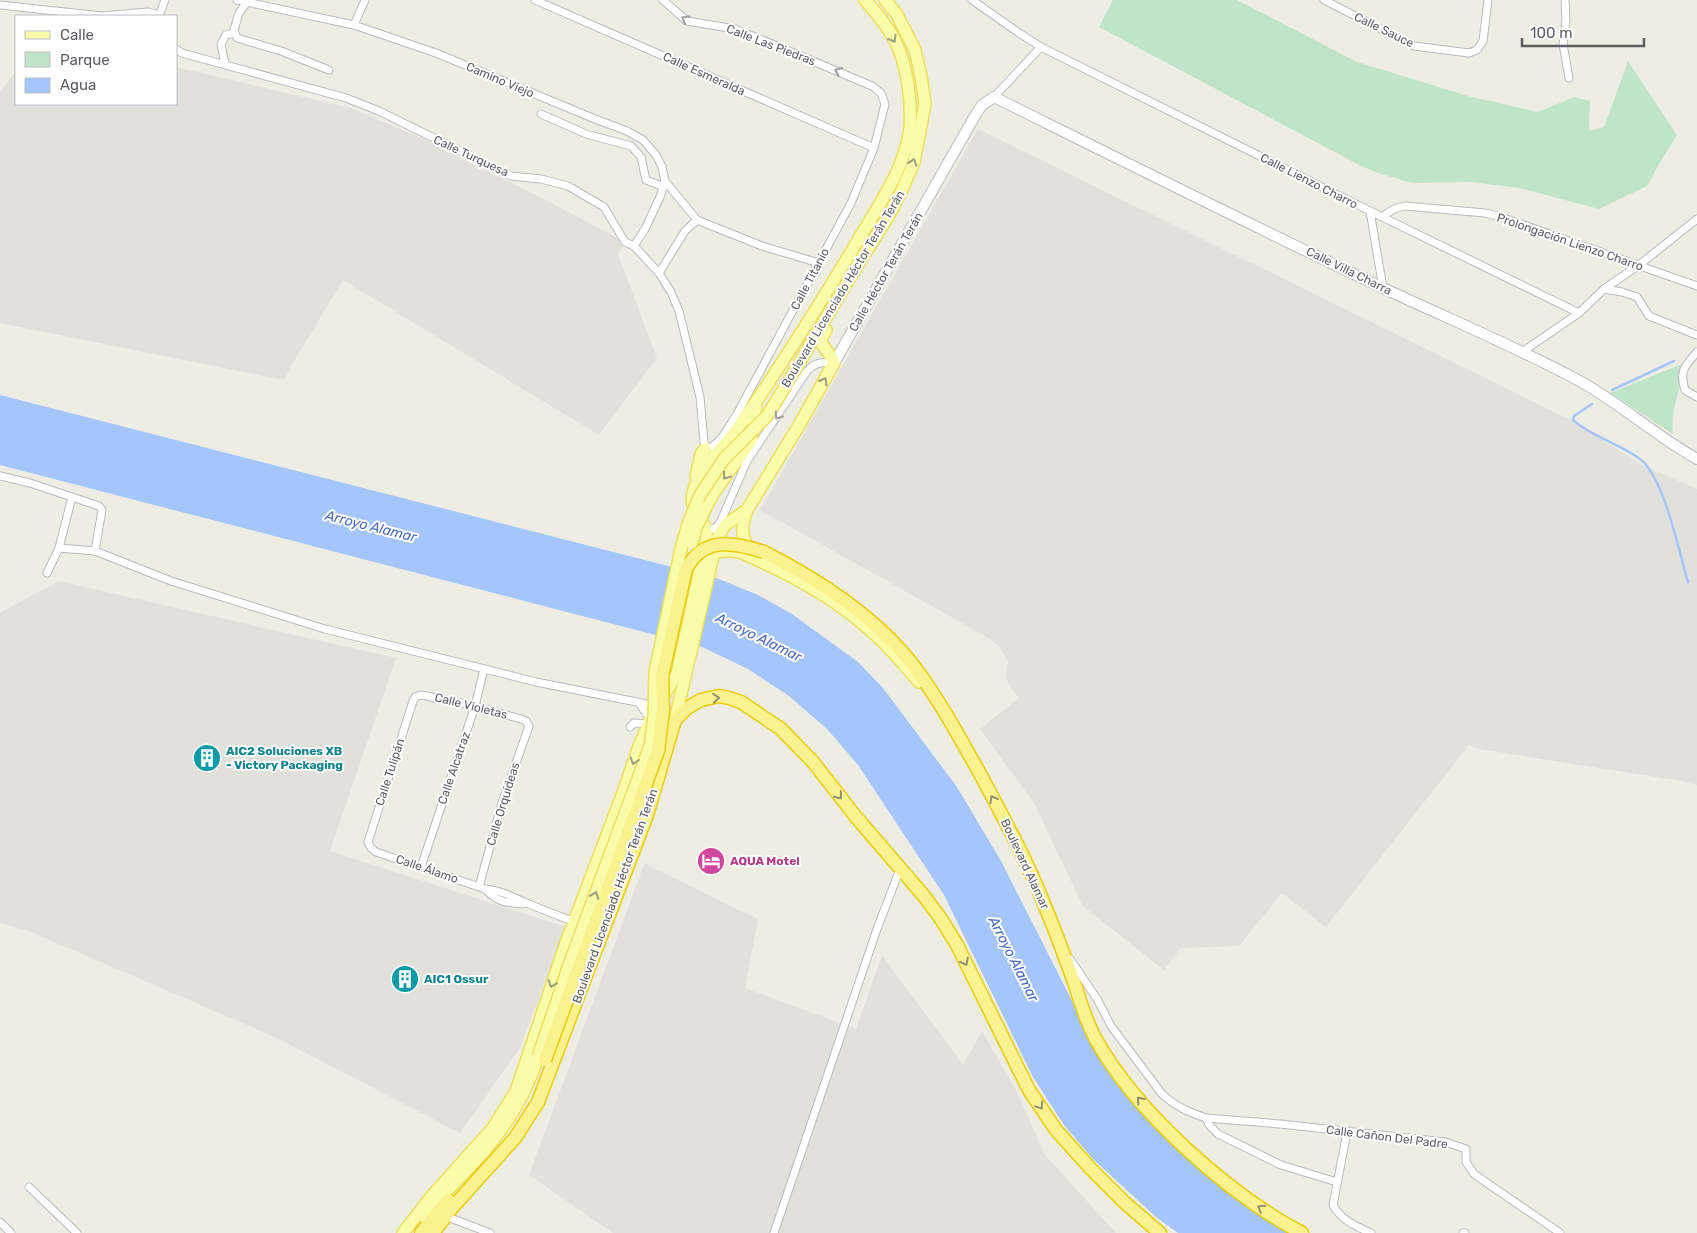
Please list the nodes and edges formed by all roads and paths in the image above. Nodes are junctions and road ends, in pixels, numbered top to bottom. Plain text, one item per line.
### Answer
1 (165, 0) edge
2 (237, 0) edge
3 (365, 0) edge
4 (535, 0) edge
5 (663, 0) edge
6 (865, 0) edge
7 (885, 0) edge
8 (972, 0) edge
9 (1324, 0) edge
10 (1565, 0) edge
11 (1487, 1) edge
12 (247, 2) junction
13 (258, 2) edge
14 (0, 5) edge
15 (93, 15) edge
16 (114, 15) edge
17 (156, 15) edge
18 (159, 15) edge
19 (354, 25) junction
20 (234, 33) junction
21 (1041, 47) junction
22 (178, 51) edge
23 (226, 64) junction
24 (329, 70) dead end
25 (1569, 78) dead end
26 (881, 93) joint
27 (994, 97) junction
28 (541, 114) dead end
29 (874, 148) junction
30 (664, 184) junction
31 (1370, 211) junction
32 (1383, 216) junction
33 (1697, 219) edge
34 (697, 220) junction
35 (634, 246) junction
36 (819, 263) junction
37 (1639, 265) junction
38 (659, 273) junction
39 (847, 282) junction
40 (1697, 286) edge
41 (1383, 288) junction
42 (1604, 289) junction
43 (1579, 313) junction
44 (1697, 335) edge
45 (1522, 352) junction
46 (1697, 352) edge
47 (834, 363) junction
48 (1697, 397) edge
49 (757, 401) junction
50 (704, 450) junction
51 (1697, 459) edge
52 (705, 468) junction
53 (0, 476) edge
54 (72, 497) junction
55 (747, 510) junction
56 (723, 528) junction
57 (706, 532) junction
58 (59, 548) junction
59 (95, 551) junction
60 (714, 553) junction
61 (762, 557) junction
62 (705, 564) junction
63 (686, 569) junction
64 (47, 573) dead end
65 (686, 655) junction
66 (484, 669) junction
67 (415, 697) joint
68 (639, 703) junction
69 (475, 706) junction
70 (657, 706) junction
71 (675, 720) junction
72 (526, 721) joint
73 (649, 722) junction
74 (630, 726) dead end
75 (371, 848) joint
76 (421, 867) junction
77 (900, 869) junction
78 (482, 888) junction
79 (574, 922) junction
80 (602, 932) junction
81 (1059, 942) junction
82 (542, 1059) junction
83 (1206, 1118) junction
84 (1347, 1132) junction
85 (1337, 1182) junction
86 (29, 1187) dead end
87 (445, 1216) junction
88 (0, 1222) edge
89 (11, 1233) edge
90 (77, 1233) edge
91 (403, 1233) edge
92 (413, 1233) edge
93 (421, 1233) edge
94 (433, 1233) edge
95 (490, 1233) edge
96 (774, 1233) edge
97 (1160, 1233) edge
98 (1302, 1233) edge
99 (1371, 1233) edge
100 (1560, 1233) edge

1 - 18 street
2 - 12 street, Camino Viejo
3 - 19 street
4 - 29 street, Calle Esmeralda
26 -> 5 street, Calle Las Piedras
6 -> 49 main road, Boulevard Licenciado Héctor Terán Terán
39 -> 7 main road, Boulevard Licenciado Héctor Terán Terán
8 - 21 street, Calle Lienzo Charro
9 - 11 street, Calle Sauce
10 - 25 street
12 - 13 street, Camino Viejo
12 - 20 street
13 - 19 street, Camino Viejo
14 - 15 street
16 - 17 street
19 - 30 street, Camino Viejo
20 - 23 street
20 - 24 street
21 - 27 street, Calle Héctor Terán Terán
21 - 31 street, Calle Lienzo Charro
22 - 23 street, Calle Turquesa
23 - 35 street, Calle Turquesa
26 - 29 street, Calle Titanio
27 - 41 street, Calle Villa Charra
27 - 47 street, Calle Héctor Terán Terán
28 - 30 street
29 - 36 street, Calle Titanio
30 - 34 street
30 - 35 street
31 - 32 street, Calle Lienzo Charro
31 - 41 street
32 - 37 street, Prolongación Lienzo Charro
32 - 43 street, Calle Lienzo Charro
33 - 37 street
34 - 36 street
34 - 38 street
35 - 38 street, Calle Turquesa
36 - 50 street, Calle Titanio
37 - 40 street, Prolongación Lienzo Charro
37 - 42 street
38 - 50 street, Calle Turquesa
39 - 47 main road
82 -> 39 main road, Boulevard Licenciado Héctor Terán Terán, bridge
41 - 45 street, Calle Villa Charra
42 - 43 street
42 - 44 street
43 - 45 street
45 - 51 street, Calle Villa Charra
46 - 48 street
55 -> 47 main road, Calle Héctor Terán Terán
47 -> 57 street, Boulevard Licenciado Héctor Terán Terán
49 - 52 main road, Boulevard Licenciado Héctor Terán Terán
49 -> 63 main road, Boulevard Licenciado Héctor Terán Terán, bridge
50 - 52 street, Calle Turquesa
50 - 57 main road
52 - 57 main road, Boulevard Licenciado Héctor Terán Terán
53 - 54 street
54 - 58 street
54 - 59 street
55 - 56 main road, Calle Héctor Terán Terán
55 - 61 main road, Calle Héctor Terán Terán
56 - 57 main road
56 - 60 main road, Boulevard Licenciado Héctor Terán Terán
57 - 62 main road, Boulevard Licenciado Héctor Terán Terán
58 - 59 street
58 - 64 street
59 - 66 street
60 - 61 main road
60 - 62 main road, Boulevard Licenciado Héctor Terán Terán
61 - 63 highway, Boulevard Alamar, bridge
81 -> 61 highway, Boulevard Alamar
62 - 65 main road, Boulevard Licenciado Héctor Terán Terán
63 - 82 highway, Boulevard Licenciado Héctor Terán Terán, bridge
65 - 70 main road, Boulevard Licenciado Héctor Terán Terán
65 - 71 main road, Boulevard Licenciado Héctor Terán Terán
66 - 68 street
66 - 69 street, Calle Alcatraz
67 - 69 street, Calle Violetas
67 - 75 street, Calle Tulipán
68 - 70 street
68 - 73 street
69 - 72 street, Calle Violetas
69 - 76 street, Calle Alcatraz
70 - 73 main road, Boulevard Licenciado Héctor Terán Terán
71 -> 77 highway
71 - 80 highway, Boulevard Licenciado Héctor Terán Terán
72 - 78 street, Calle Orquídeas
73 - 74 street
73 -> 79 main road, Boulevard Licenciado Héctor Terán Terán
75 - 76 street, Calle Álamo
76 - 78 street, Calle Álamo
77 - 96 street
77 -> 97 highway
78 - 79 street, Calle Álamo
79 - 80 street, Calle Álamo
79 -> 91 main road, Boulevard Licenciado Héctor Terán Terán
80 - 87 highway, Boulevard Licenciado Héctor Terán Terán
81 - 83 street, Calle Cañon Del Padre
98 -> 81 highway, Boulevard Alamar
82 - 92 main road, Boulevard Licenciado Héctor Terán Terán
82 - 93 highway, Boulevard Licenciado Héctor Terán Terán
83 - 84 street, Calle Cañon Del Padre
83 - 85 street, Calle Cañon Del Padre
84 - 85 street
84 - 100 street, Calle Cañon Del Padre
85 - 99 street
86 - 90 street
87 - 94 highway, Boulevard Licenciado Héctor Terán Terán
87 - 95 street
88 - 89 street

